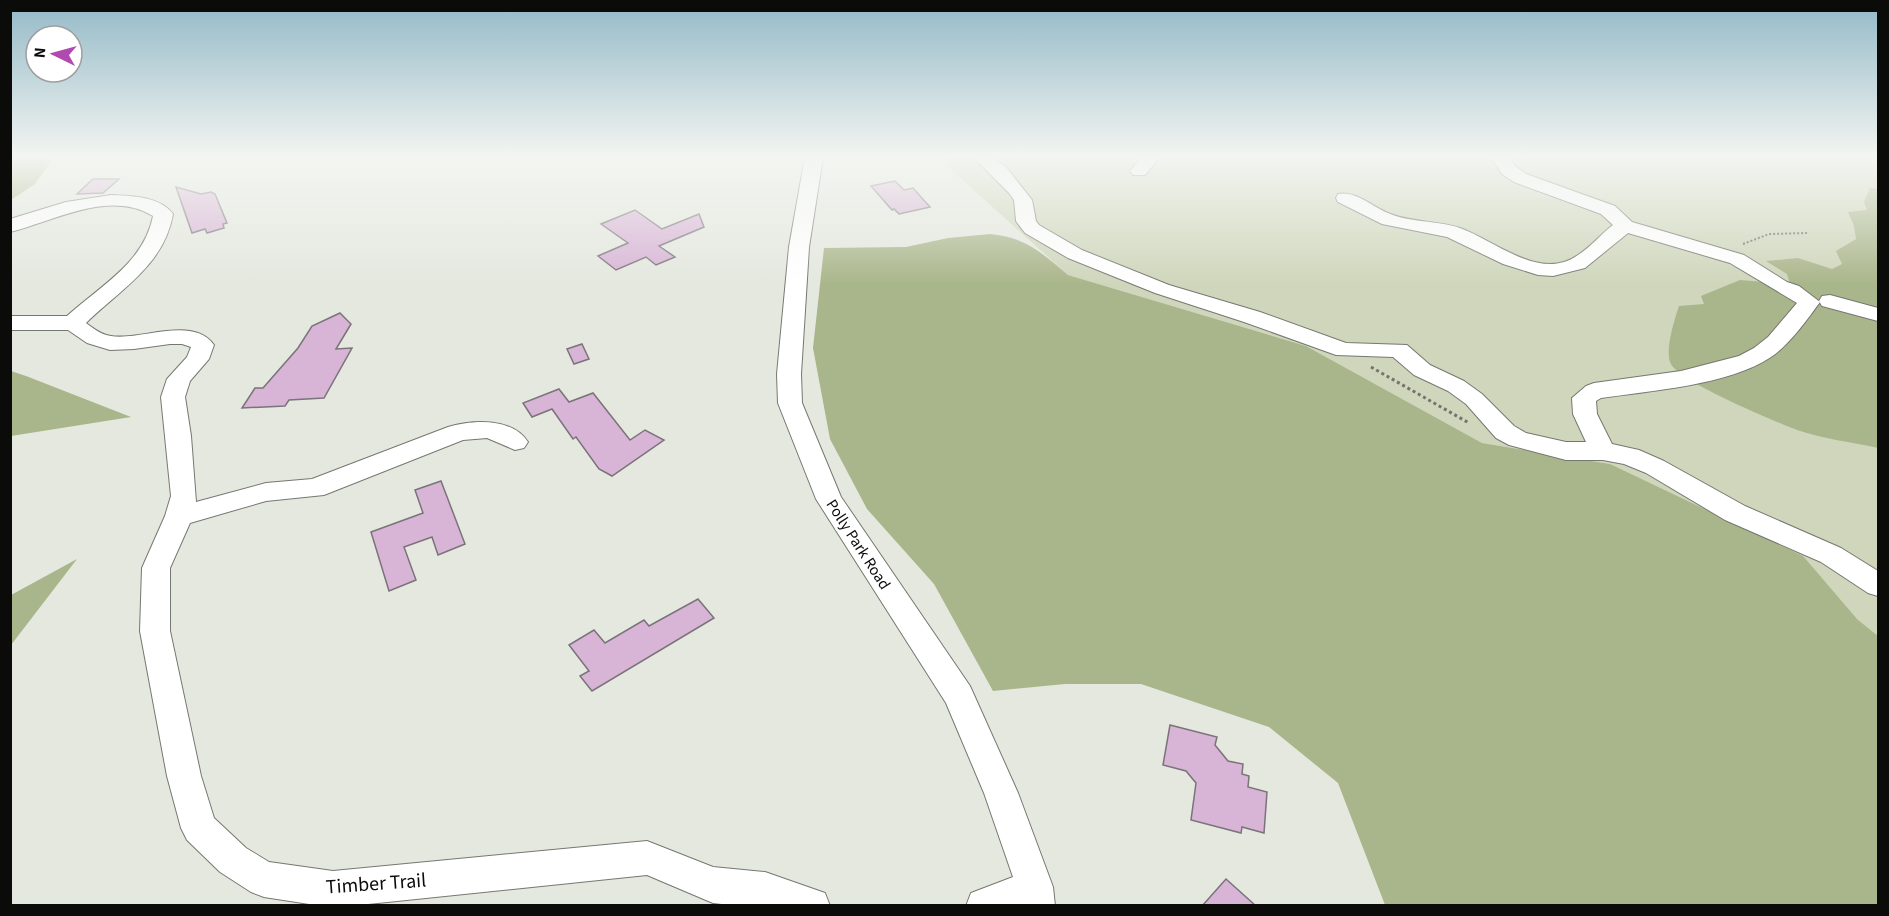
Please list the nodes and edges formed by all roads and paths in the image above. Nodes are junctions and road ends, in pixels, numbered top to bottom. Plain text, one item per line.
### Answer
1 (806, 200) edge
2 (1023, 200) edge
3 (1348, 200) edge
4 (1584, 200) edge
5 (10, 226) edge
6 (1625, 226) junction
7 (1807, 233) dead end
8 (1737, 247) dead end
9 (1830, 301) dead end
10 (1878, 315) edge
11 (73, 323) junction
12 (10, 324) edge
13 (1344, 350) junction
14 (1478, 426) dead end
15 (515, 442) dead end
16 (1603, 451) junction
17 (179, 516) junction
18 (1878, 585) edge
19 (1035, 896) edge
20 (812, 906) edge
21 (984, 906) edge

1 - 19 street, Polly Park Road
2 - 13 street
3 - 6 street
4 - 6 street
5 - 11 street
6 - 16 street
7 - 8 path
9 - 10 street
11 - 12 street
11 - 17 street, Timber Trail
13 - 14 path
13 - 16 street
15 - 17 street
16 - 18 street
17 - 20 street, Timber Trail
19 - 21 street

